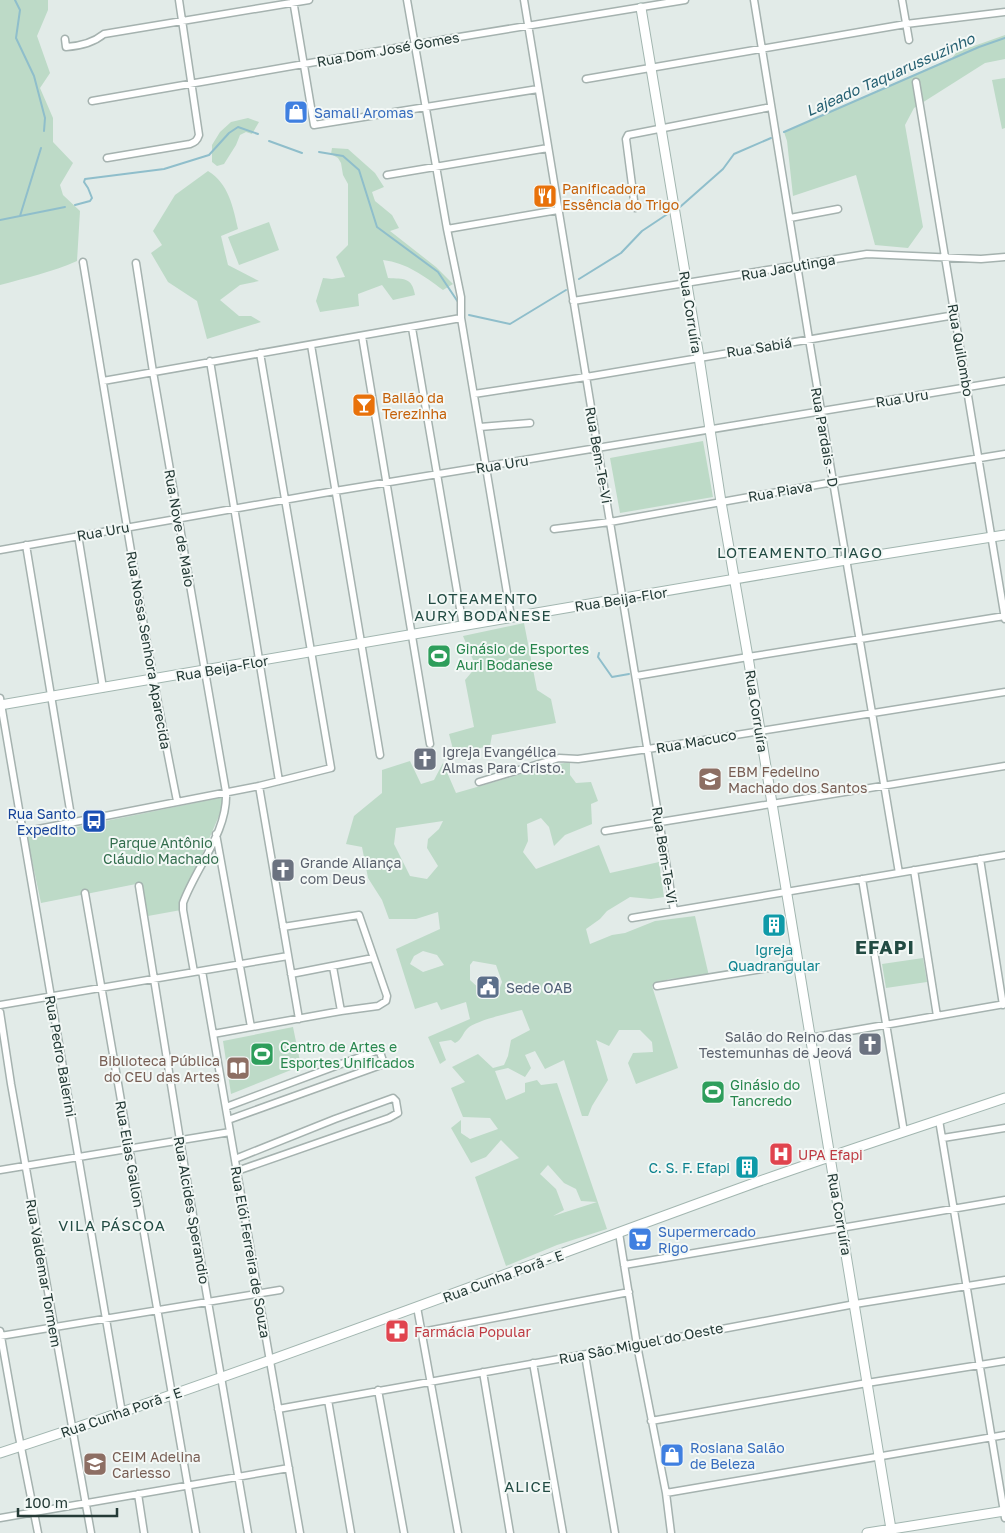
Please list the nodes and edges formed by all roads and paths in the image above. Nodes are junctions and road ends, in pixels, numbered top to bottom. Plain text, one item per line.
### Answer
1 (179, 0) edge
2 (309, 0) edge
3 (407, 0) edge
4 (524, 0) edge
5 (685, 0) edge
6 (754, 0) edge
7 (902, 0) edge
8 (293, 1) edge
9 (641, 8) junction
10 (1005, 12) edge
11 (182, 21) junction
12 (906, 24) junction
13 (528, 25) junction
14 (65, 39) dead end
15 (909, 40) dead end
16 (416, 44) junction
17 (762, 48) junction
18 (304, 64) junction
19 (651, 68) junction
20 (586, 79) dead end
21 (191, 82) junction
22 (916, 82) dead end
23 (538, 89) junction
24 (92, 101) dead end
25 (426, 106) junction
26 (771, 107) junction
27 (661, 128) junction
28 (548, 148) junction
29 (107, 158) dead end
30 (437, 166) junction
31 (387, 175) dead end
32 (635, 208) dead end
33 (838, 209) dead end
34 (558, 210) junction
35 (790, 218) junction
36 (447, 229) junction
37 (1005, 257) edge
38 (945, 258) junction
39 (83, 262) dead end
40 (136, 263) dead end
41 (798, 266) junction
42 (686, 284) junction
43 (573, 301) junction
44 (955, 315) junction
45 (461, 318) junction
46 (412, 328) junction
47 (362, 336) junction
48 (809, 339) junction
49 (311, 345) junction
50 (260, 353) junction
51 (699, 357) junction
52 (210, 361) junction
53 (153, 372) junction
54 (586, 377) junction
55 (103, 381) junction
56 (1005, 381) edge
57 (967, 388) junction
58 (474, 394) junction
59 (821, 412) junction
60 (530, 423) dead end
61 (480, 427) junction
62 (710, 429) junction
63 (597, 448) junction
64 (1005, 454) edge
65 (979, 458) junction
66 (487, 466) junction
67 (437, 474) junction
68 (833, 482) junction
69 (386, 483) junction
70 (335, 491) junction
71 (284, 500) junction
72 (721, 502) junction
73 (233, 509) junction
74 (179, 518) junction
75 (610, 522) junction
76 (126, 526) junction
77 (554, 529) dead end
78 (78, 535) junction
79 (1005, 536) edge
80 (992, 538) junction
81 (26, 545) junction
82 (0, 550) edge
83 (846, 560) junction
84 (735, 580) junction
85 (623, 598) junction
86 (511, 617) junction
87 (1005, 617) edge
88 (463, 626) junction
89 (412, 635) junction
90 (860, 638) junction
91 (362, 644) junction
92 (310, 653) junction
93 (748, 657) junction
94 (259, 662) junction
95 (204, 671) junction
96 (636, 676) junction
97 (153, 679) junction
98 (103, 688) junction
99 (1005, 692) edge
100 (52, 697) junction
101 (0, 703) edge
102 (872, 712) junction
103 (760, 730) junction
104 (430, 744) dead end
105 (648, 749) junction
106 (380, 755) dead end
107 (1005, 766) edge
108 (279, 781) junction
109 (479, 782) dead end
110 (258, 786) junction
111 (884, 786) junction
112 (226, 792) junction
113 (177, 801) junction
114 (772, 803) junction
115 (72, 822) junction
116 (660, 822) junction
117 (605, 831) dead end
118 (23, 832) junction
119 (216, 834) junction
120 (1005, 854) edge
121 (980, 860) junction
122 (914, 870) junction
123 (899, 873) junction
124 (862, 879) junction
125 (139, 886) dead end
126 (786, 892) junction
127 (85, 893) dead end
128 (674, 911) junction
129 (632, 918) dead end
130 (284, 926) junction
131 (288, 956) junction
132 (373, 958) junction
133 (799, 963) junction
134 (241, 964) junction
135 (333, 967) junction
136 (202, 971) junction
137 (194, 972) junction
138 (291, 974) junction
139 (154, 979) junction
140 (658, 986) dead end
141 (102, 988) junction
142 (51, 997) junction
143 (0, 1005) edge
144 (1004, 1005) edge
145 (341, 1011) junction
146 (0, 1012) edge
147 (937, 1016) junction
148 (298, 1019) junction
149 (886, 1025) junction
150 (251, 1027) junction
151 (214, 1034) junction
152 (810, 1038) junction
153 (1005, 1098) edge
154 (226, 1107) junction
155 (228, 1120) junction
156 (939, 1120) junction
157 (1005, 1128) edge
158 (230, 1132) junction
159 (904, 1132) junction
160 (943, 1138) junction
161 (180, 1140) junction
162 (130, 1148) junction
163 (78, 1157) junction
164 (830, 1157) junction
165 (235, 1159) junction
166 (26, 1166) junction
167 (0, 1170) edge
168 (237, 1171) junction
169 (1005, 1200) edge
170 (954, 1208) junction
171 (842, 1228) junction
172 (619, 1233) junction
173 (624, 1265) junction
174 (1005, 1280) edge
175 (967, 1287) junction
176 (280, 1290) dead end
177 (629, 1292) junction
178 (258, 1294) junction
179 (208, 1302) junction
180 (855, 1304) junction
181 (417, 1307) junction
182 (158, 1310) junction
183 (106, 1319) junction
184 (54, 1327) junction
185 (422, 1332) junction
186 (0, 1334) edge
187 (637, 1345) junction
188 (585, 1355) junction
189 (269, 1361) junction
190 (1005, 1361) edge
191 (533, 1363) junction
192 (980, 1366) junction
193 (483, 1372) junction
194 (221, 1378) junction
195 (430, 1382) junction
196 (867, 1383) junction
197 (378, 1390) junction
198 (172, 1396) junction
199 (328, 1400) junction
200 (278, 1409) junction
201 (122, 1413) junction
202 (651, 1421) junction
203 (73, 1429) junction
204 (1005, 1435) edge
205 (992, 1437) junction
206 (21, 1446) junction
207 (0, 1453) edge
208 (880, 1457) junction
209 (289, 1468) junction
210 (237, 1477) junction
211 (188, 1486) junction
212 (138, 1494) junction
213 (666, 1494) junction
214 (86, 1503) junction
215 (35, 1513) junction
216 (1005, 1514) edge
217 (0, 1518) edge
218 (892, 1531) edge
219 (38, 1533) edge
220 (91, 1533) edge
221 (144, 1533) edge
222 (196, 1533) edge
223 (248, 1533) edge
224 (300, 1533) edge
225 (351, 1533) edge
226 (404, 1533) edge
227 (458, 1533) edge
228 (510, 1533) edge
229 (563, 1533) edge
230 (615, 1533) edge
231 (671, 1533) edge
232 (867, 1533) edge

1 - 11 street
2 - 8 street
3 - 16 street
4 - 13 street, Rua Bem-Te-Vi
5 - 9 street, Rua Dom José Gomes
6 - 17 street, Rua Pardais - D
7 - 12 street
8 - 11 street
8 - 18 street
9 - 13 street, Rua Dom José Gomes
9 - 19 street, Rua Corruíra
10 - 12 street
11 - 14 street
11 - 21 street
12 - 15 street
12 - 17 street
13 - 16 street, Rua Dom José Gomes
13 - 23 street, Rua Bem-Te-Vi
16 - 18 street, Rua Dom José Gomes
16 - 25 street
17 - 19 street
17 - 26 street, Rua Pardais - D
18 - 21 street, Rua Dom José Gomes
18 - 25 street
19 - 20 street
19 - 27 street, Rua Corruíra
21 - 24 street, Rua Dom José Gomes
21 - 29 street
22 - 38 street, Rua Quilombo
23 - 25 street
23 - 28 street, Rua Bem-Te-Vi
25 - 30 street
26 - 27 street
26 - 35 street, Rua Pardais - D
27 - 32 street
27 - 42 street, Rua Corruíra
28 - 30 street
28 - 34 street, Rua Bem-Te-Vi
30 - 31 street
30 - 36 street
33 - 35 street
34 - 36 street
34 - 43 street, Rua Bem-Te-Vi
35 - 41 street, Rua Pardais - D
36 - 45 street
37 - 38 street, Rua Jacutinga
38 - 41 street, Rua Jacutinga
38 - 44 street, Rua Quilombo
39 - 55 street, Rua Nossa Senhora Aparecida
40 - 53 street, Rua Nove de Maio
41 - 42 street, Rua Jacutinga
41 - 48 street, Rua Pardais - D
42 - 43 street, Rua Jacutinga
42 - 51 street, Rua Corruíra
43 - 54 street, Rua Bem-Te-Vi
44 - 48 street, Rua Sabiá
44 - 57 street, Rua Quilombo
45 - 46 street
45 - 58 street
46 - 47 street
46 - 67 street
47 - 49 street
47 - 69 street
48 - 51 street, Rua Sabiá
48 - 59 street, Rua Pardais - D
49 - 50 street
49 - 70 street
50 - 52 street
50 - 71 street
51 - 54 street, Rua Sabiá
51 - 62 street, Rua Corruíra
52 - 53 street
52 - 73 street
53 - 55 street
53 - 74 street, Rua Nove de Maio
54 - 58 street, Rua Sabiá
54 - 63 street, Rua Bem-Te-Vi
55 - 76 street, Rua Nossa Senhora Aparecida
56 - 57 street, Rua Uru
57 - 59 street, Rua Uru
57 - 65 street, Rua Quilombo
58 - 61 street
59 - 62 street, Rua Uru
59 - 68 street, Rua Pardais - D
60 - 61 street
61 - 66 street
62 - 63 street, Rua Uru
62 - 72 street, Rua Corruíra
63 - 66 street, Rua Uru
63 - 75 street, Rua Bem-Te-Vi
64 - 65 street, Rua Piava
65 - 68 street, Rua Piava
65 - 80 street, Rua Quilombo
66 - 67 street, Rua Uru
66 - 86 street
67 - 69 street, Rua Uru
67 - 88 street
68 - 72 street, Rua Piava
68 - 83 street, Rua Pardais - D
69 - 70 street, Rua Uru
69 - 89 street
70 - 71 street, Rua Uru
70 - 91 street
71 - 73 street, Rua Uru
71 - 92 street
72 - 75 street, Rua Piava
72 - 84 street, Rua Corruíra
73 - 74 street, Rua Uru
73 - 94 street
74 - 76 street, Rua Uru
74 - 95 street, Rua Nove de Maio
75 - 77 street, Rua Piava
75 - 85 street, Rua Bem-Te-Vi
76 - 78 street, Rua Uru
76 - 97 street, Rua Nossa Senhora Aparecida
78 - 81 street, Rua Uru
78 - 98 street
79 - 80 street, Rua Beija-Flor
80 - 83 street, Rua Beija-Flor
80 - 87 street, Rua Quilombo
81 - 82 street, Rua Uru
81 - 100 street
83 - 84 street, Rua Beija-Flor
83 - 90 street, Rua Pardais - D
84 - 85 street, Rua Beija-Flor
84 - 93 street, Rua Corruíra
85 - 86 street, Rua Beija-Flor
85 - 96 street, Rua Bem-Te-Vi
86 - 88 street, Rua Beija-Flor
87 - 90 street
88 - 89 street, Rua Beija-Flor
89 - 91 street, Rua Beija-Flor
89 - 104 street
90 - 93 street
90 - 102 street, Rua Pardais - D
91 - 92 street, Rua Beija-Flor
91 - 106 street
92 - 94 street, Rua Beija-Flor
92 - 108 street
93 - 96 street
93 - 103 street, Rua Corruíra
94 - 95 street, Rua Beija-Flor
94 - 108 street
95 - 97 street, Rua Beija-Flor
95 - 112 street, Rua Nove de Maio
96 - 105 street, Rua Bem-Te-Vi
97 - 98 street, Rua Beija-Flor
97 - 113 street, Rua Nossa Senhora Aparecida
98 - 100 street, Rua Beija-Flor
99 - 102 street, Rua Macuco
100 - 101 street, Rua Beija-Flor
100 - 115 street
101 - 118 street, Rua Pedro Balerini
102 - 103 street, Rua Macuco
102 - 111 street, Rua Pardais - D
103 - 105 street, Rua Macuco
103 - 114 street, Rua Corruíra
105 - 109 street, Rua Macuco
105 - 116 street, Rua Bem-Te-Vi
107 - 111 street
108 - 110 street
110 - 112 street
110 - 130 street
111 - 114 street
111 - 123 street, Rua Pardais - D
112 - 113 street
112 - 119 street, Rua Nove de Maio
113 - 115 street
114 - 116 street
114 - 126 street, Rua Corruíra
115 - 118 street
116 - 117 street
116 - 128 street, Rua Bem-Te-Vi
118 - 142 street, Rua Pedro Balerini
119 - 134 street
119 - 137 street, Rua Nove de Maio
120 - 121 street
121 - 122 street
121 - 144 street
122 - 123 street
122 - 147 street
123 - 124 street
124 - 126 street
124 - 149 street
125 - 139 street, Rua Alcides Sperandio
126 - 128 street
126 - 133 street, Rua Corruíra
127 - 141 street, Rua Elias Gallon
128 - 129 street
130 - 131 street
130 - 132 street
131 - 134 street
131 - 138 street
132 - 135 street
132 - 145 street
133 - 140 street
133 - 152 street, Rua Corruíra
134 - 136 street
134 - 150 street
135 - 138 street
135 - 145 street
136 - 137 street
136 - 151 street, Rua Elói Ferreira de Souza
137 - 139 street
138 - 148 street
139 - 141 street
139 - 161 street, Rua Alcides Sperandio
141 - 142 street
141 - 162 street, Rua Elias Gallon
142 - 143 street
142 - 163 street, Rua Pedro Balerini
144 - 147 street
145 - 148 street
146 - 166 street, Rua Valdemar Tormem
147 - 149 street
148 - 150 street
149 - 152 street
149 - 159 street
150 - 151 street
151 - 154 street, Rua Elói Ferreira de Souza
152 - 164 street, Rua Corruíra
153 - 156 street, Rua Cunha Porã - E
154 - 155 street, Rua Elói Ferreira de Souza
154 - 155 street
155 - 158 street, Rua Elói Ferreira de Souza
156 - 159 street, Rua Cunha Porã - E
156 - 160 street
157 - 160 street
158 - 161 street
158 - 165 street, Rua Elói Ferreira de Souza
159 - 164 street, Rua Cunha Porã - E
160 - 170 street
161 - 162 street
161 - 179 street, Rua Alcides Sperandio
162 - 163 street
162 - 182 street, Rua Elias Gallon
163 - 166 street
163 - 183 street, Rua Pedro Balerini
164 - 171 street, Rua Corruíra
164 - 172 street, Rua Cunha Porã - E
165 - 168 street, Rua Elói Ferreira de Souza
165 - 168 street
166 - 167 street
166 - 184 street, Rua Valdemar Tormem
168 - 178 street, Rua Elói Ferreira de Souza
169 - 170 street
170 - 171 street
170 - 175 street
171 - 173 street
171 - 180 street, Rua Corruíra
172 - 173 street
172 - 181 street, Rua Cunha Porã - E
173 - 177 street
174 - 175 street, Rua São Miguel do Oeste
175 - 180 street, Rua São Miguel do Oeste
175 - 192 street
176 - 178 street
177 - 185 street
177 - 187 street
178 - 179 street
178 - 189 street, Rua Elói Ferreira de Souza
179 - 182 street
179 - 194 street, Rua Alcides Sperandio
180 - 187 street, Rua São Miguel do Oeste
180 - 196 street, Rua Corruíra
181 - 185 street
181 - 189 street, Rua Cunha Porã - E
182 - 183 street
182 - 198 street, Rua Elias Gallon
183 - 184 street
183 - 201 street, Rua Pedro Balerini
184 - 186 street
184 - 203 street, Rua Valdemar Tormem
185 - 195 street
186 - 206 street
187 - 188 street, Rua São Miguel do Oeste
187 - 202 street
188 - 191 street, Rua São Miguel do Oeste
188 - 230 street
189 - 194 street, Rua Cunha Porã - E
189 - 200 street, Rua Elói Ferreira de Souza
190 - 192 street
191 - 193 street, Rua São Miguel do Oeste
191 - 229 street
192 - 196 street
192 - 205 street
193 - 195 street, Rua São Miguel do Oeste
193 - 228 street
194 - 198 street, Rua Cunha Porã - E
194 - 210 street, Rua Alcides Sperandio
195 - 197 street, Rua São Miguel do Oeste
195 - 227 street
196 - 202 street
196 - 208 street, Rua Corruíra
197 - 199 street, Rua São Miguel do Oeste
197 - 226 street
198 - 201 street, Rua Cunha Porã - E
198 - 211 street, Rua Elias Gallon
199 - 200 street, Rua São Miguel do Oeste
199 - 225 street
200 - 209 street, Rua Elói Ferreira de Souza
201 - 203 street, Rua Cunha Porã - E
202 - 213 street
203 - 206 street, Rua Cunha Porã - E
203 - 214 street, Rua Valdemar Tormem
204 - 205 street
205 - 208 street
205 - 216 street
206 - 207 street, Rua Cunha Porã - E
206 - 215 street
208 - 213 street
208 - 218 street, Rua Corruíra
209 - 210 street
209 - 224 street, Rua Elói Ferreira de Souza
210 - 211 street
210 - 223 street, Rua Alcides Sperandio
211 - 212 street
211 - 222 street, Rua Elias Gallon
212 - 214 street
212 - 221 street
213 - 231 street
214 - 215 street
214 - 220 street, Rua Valdemar Tormem
215 - 217 street
215 - 219 street
216 - 218 street
218 - 232 street

